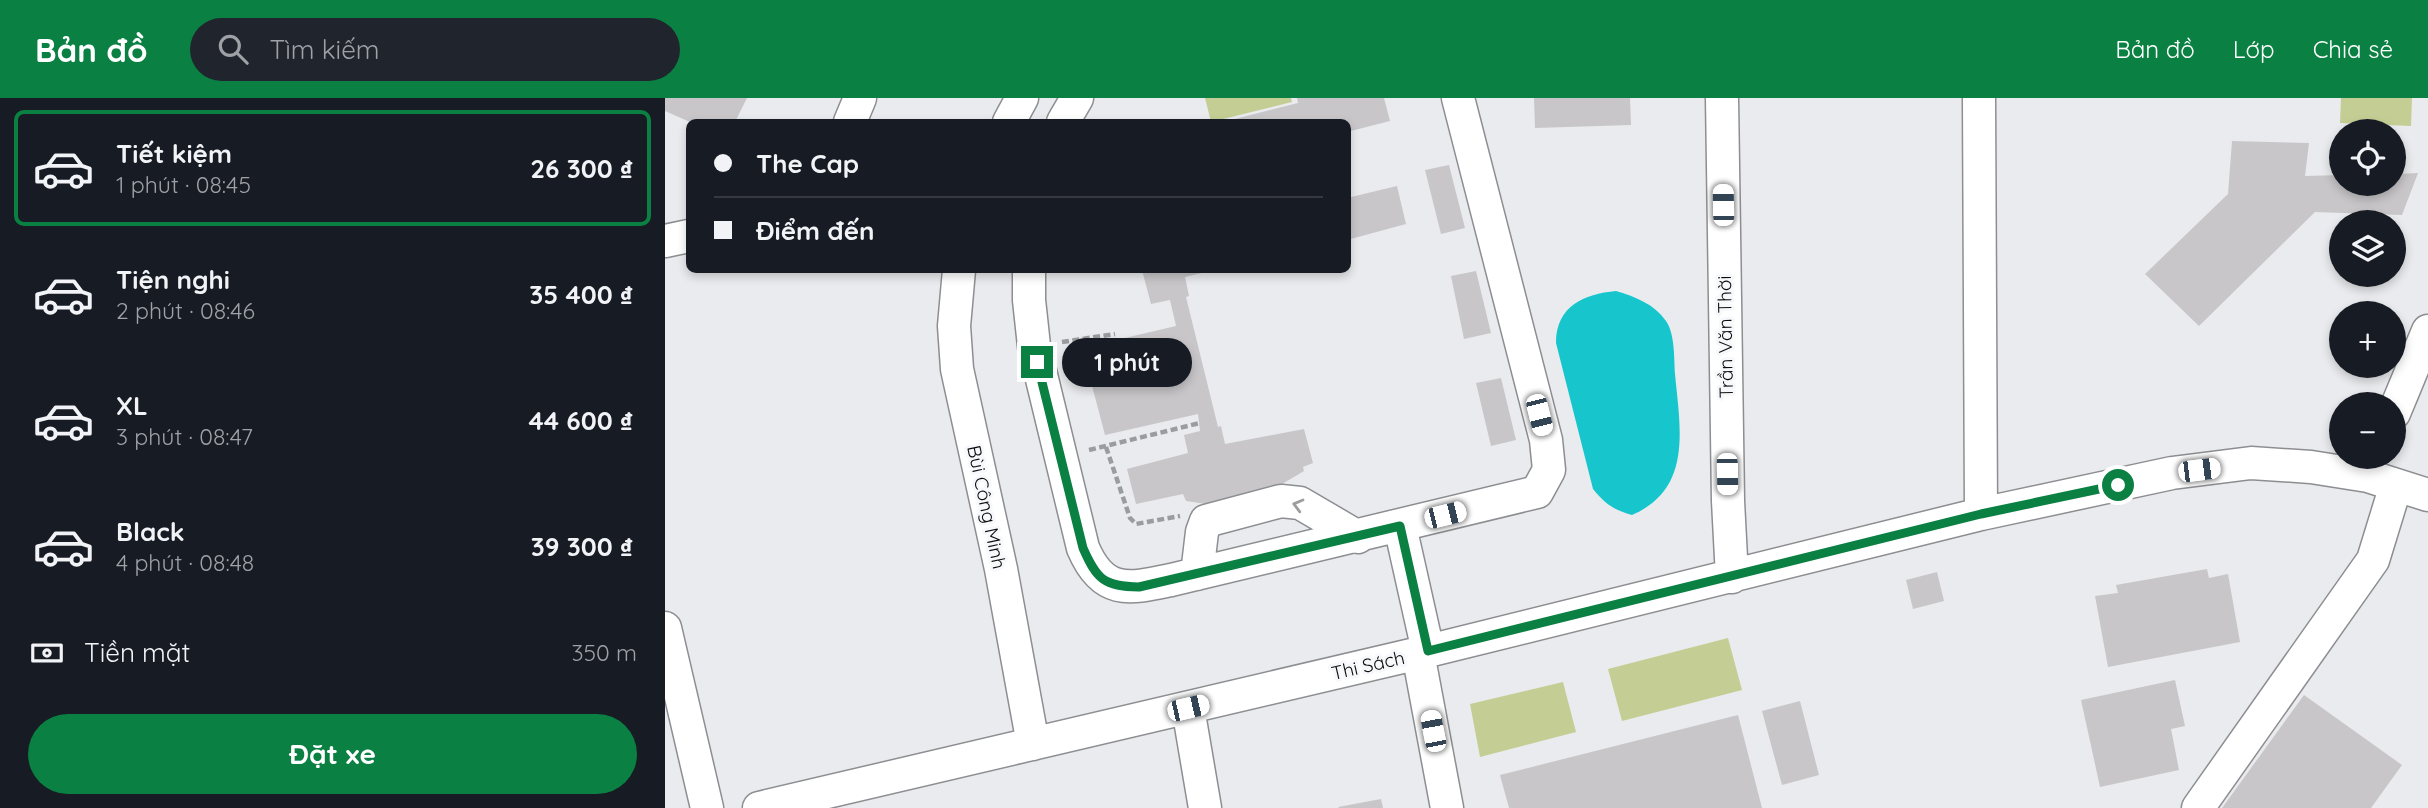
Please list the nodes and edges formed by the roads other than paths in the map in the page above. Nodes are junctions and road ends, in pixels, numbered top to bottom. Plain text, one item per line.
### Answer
1 (860, 98) edge
2 (1022, 98) edge
3 (1077, 98) edge
4 (1458, 98) edge
5 (1722, 98) edge
6 (1979, 98) edge
7 (850, 119) edge
8 (1011, 119) edge
9 (1065, 119) edge
10 (686, 237) edge
11 (665, 241) edge
12 (960, 273) edge
13 (1029, 273) edge
14 (2428, 331) edge
15 (2403, 392) edge
16 (2380, 472) edge
17 (2428, 495) edge
18 (1981, 514) junction
19 (1400, 526) junction
20 (1358, 537) junction
21 (1198, 574) junction
22 (1732, 576) junction
23 (665, 628) edge
24 (1423, 652) junction
25 (1188, 708) junction
26 (1033, 744) junction
27 (707, 808) edge
28 (759, 808) edge
29 (1205, 808) edge
30 (1447, 808) edge
31 (2198, 808) edge

1 - 7 street
2 - 8 street
3 - 9 street
4 - 19 street
5 - 22 street, Trần Văn Thời
6 - 18 street
10 - 11 street
12 - 26 street, Bùi Công Minh
13 - 21 street
14 - 15 street
16 - 17 street, Thi Sách
16 - 18 street, Thi Sách
16 - 31 street
18 - 22 street, Thi Sách
19 - 20 street
19 - 24 street
20 - 21 street
20 -> 21 street
22 - 24 street, Thi Sách
23 - 27 street
24 - 25 street, Thi Sách
24 - 30 street
25 - 26 street, Thi Sách
25 - 29 street
26 - 28 street, Thi Sách

